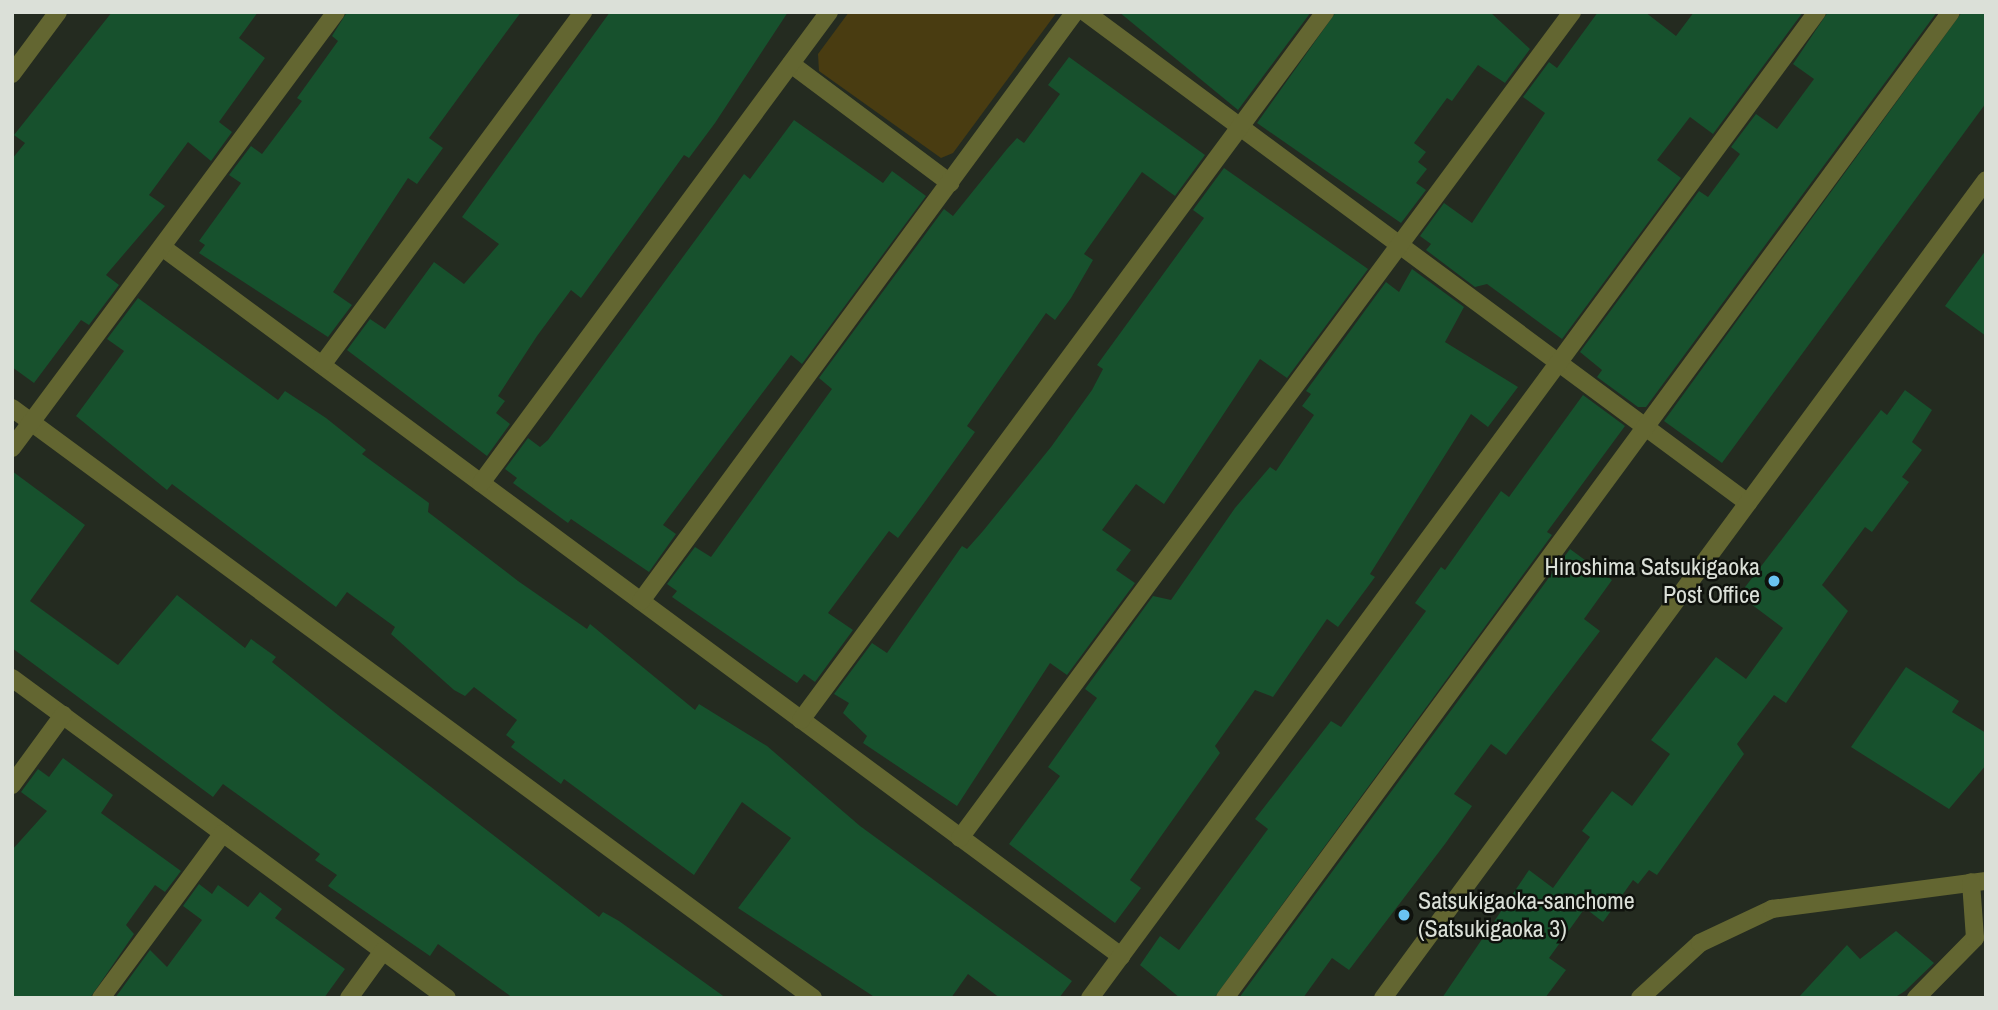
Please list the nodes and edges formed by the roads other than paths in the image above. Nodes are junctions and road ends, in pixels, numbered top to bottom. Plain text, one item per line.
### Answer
1 (58, 12) edge
2 (337, 12) edge
3 (583, 12) edge
4 (828, 12) edge
5 (1075, 12) edge
6 (1085, 12) edge
7 (1325, 12) edge
8 (1572, 12) edge
9 (1817, 12) edge
10 (1951, 12) edge
11 (791, 64) junction
12 (12, 74) edge
13 (1240, 127) junction
14 (1986, 180) edge
15 (950, 183) junction
16 (1399, 245) junction
17 (162, 247) junction
18 (1558, 363) junction
19 (322, 365) junction
20 (12, 408) edge
21 (32, 422) junction
22 (1647, 429) junction
23 (12, 448) edge
24 (481, 483) junction
25 (1748, 503) junction
26 (641, 601) junction
27 (12, 678) edge
28 (63, 715) junction
29 (801, 720) junction
30 (12, 785) edge
31 (223, 833) junction
32 (960, 838) junction
33 (1979, 882) edge
34 (383, 951) junction
35 (1121, 956) junction
36 (101, 998) edge
37 (349, 998) edge
38 (447, 998) edge
39 (813, 998) edge
40 (1090, 998) edge
41 (1225, 998) edge
42 (1383, 998) edge
43 (1640, 998) edge
44 (1916, 998) edge

1 - 12 street
2 - 17 street
3 - 19 street
4 - 11 street
5 - 15 street
6 - 13 street
7 - 13 street
8 - 16 street
9 - 18 street
10 - 22 street
11 - 15 street
11 - 24 street
13 - 16 street
13 - 29 street
14 - 25 street
15 - 26 street
16 - 18 street
16 - 32 street
17 - 19 street
17 - 21 street
18 - 22 street
18 - 35 street
19 - 24 street
20 - 21 street
21 - 23 street
21 - 39 street
22 - 25 street
22 - 41 street
24 - 26 street
25 - 42 street
26 - 29 street
27 - 28 street
28 - 30 street
28 - 31 street
29 - 32 street
31 - 34 street
31 - 36 street
32 - 35 street
33 - 43 street
33 - 44 street
34 - 37 street
34 - 38 street
35 - 40 street

